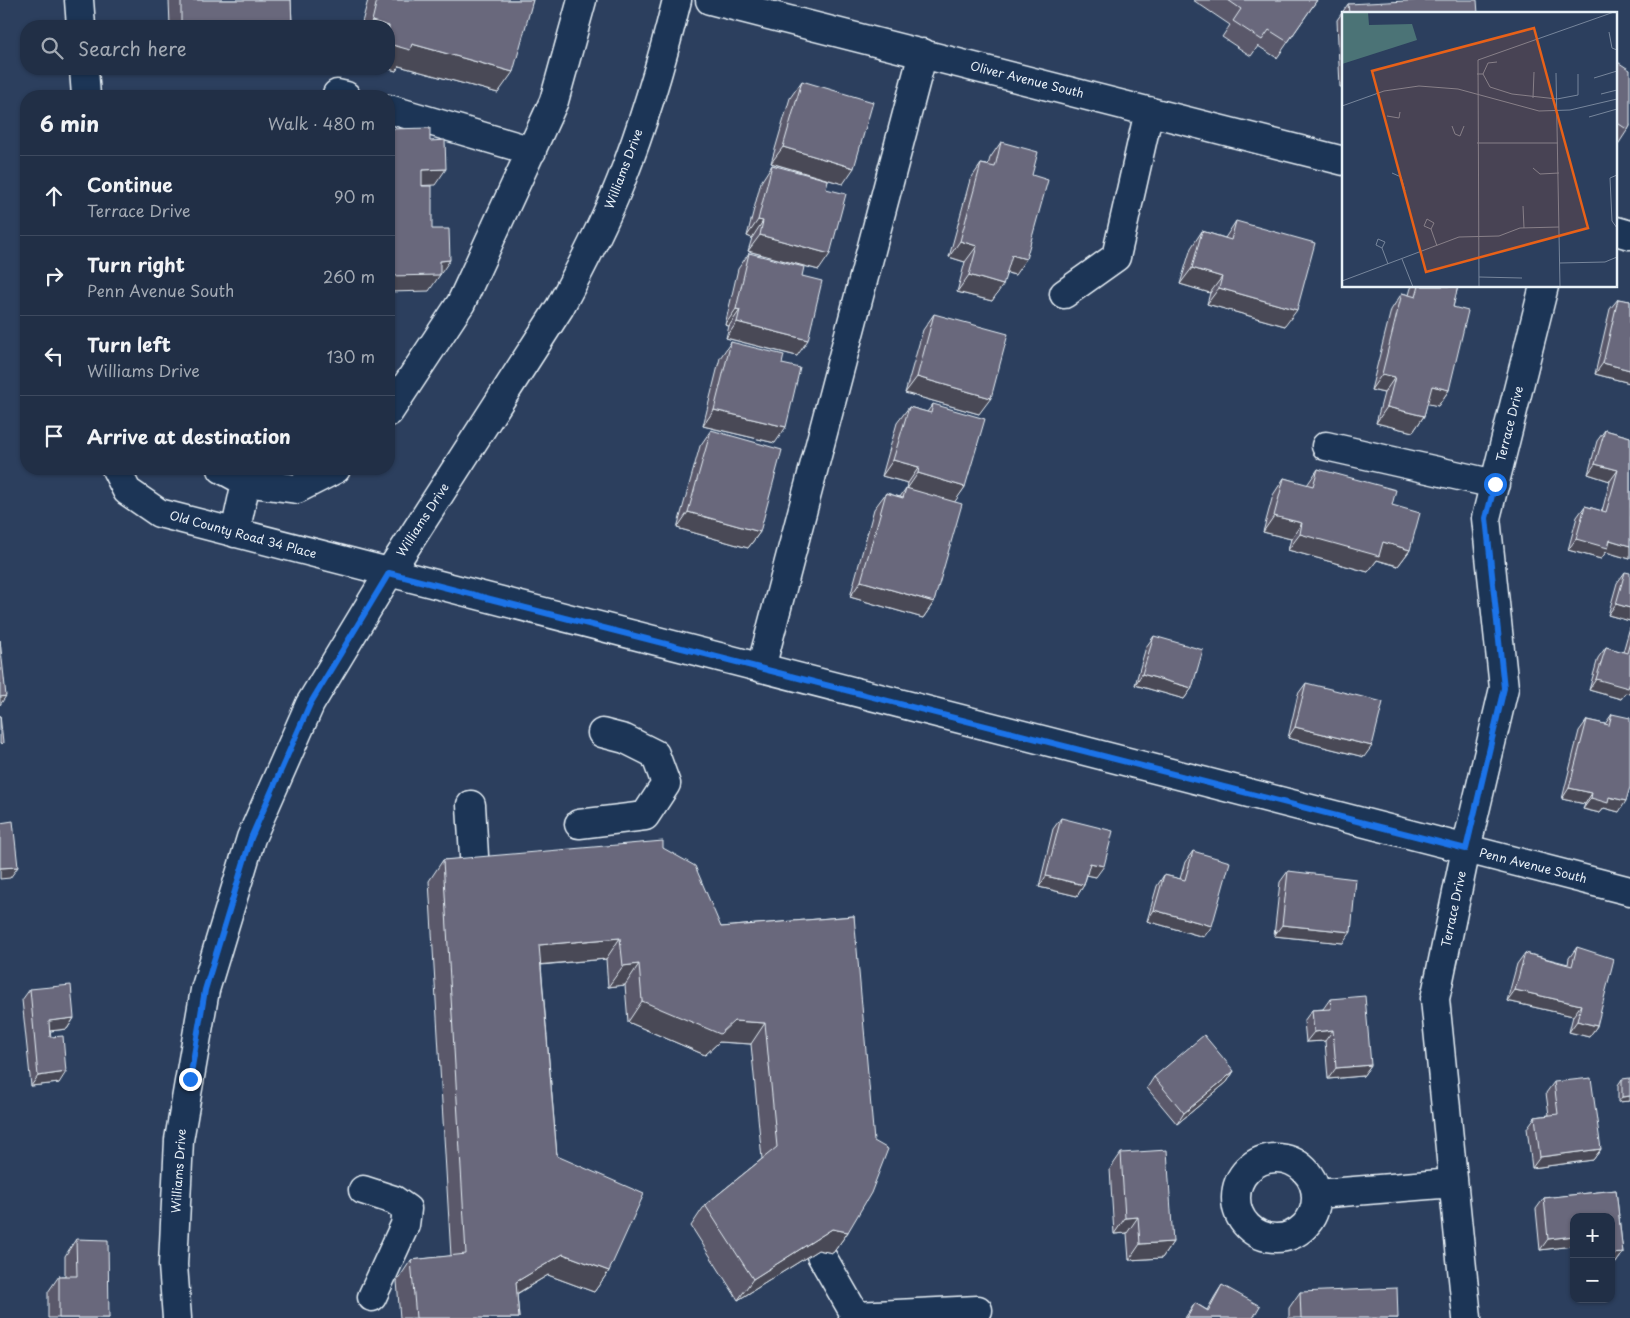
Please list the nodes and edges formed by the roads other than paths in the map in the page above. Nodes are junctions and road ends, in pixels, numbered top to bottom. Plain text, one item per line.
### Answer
1 (79, 0) edge
2 (582, 0) edge
3 (677, 0) edge
4 (710, 0) edge
5 (81, 20) edge
6 (923, 53) junction
7 (84, 75) edge
8 (86, 90) edge
9 (395, 111) edge
10 (1149, 111) junction
11 (532, 150) junction
12 (1342, 160) edge
13 (1544, 288) edge
14 (1064, 294) dead end
15 (395, 403) edge
16 (1326, 446) dead end
17 (119, 475) edge
18 (233, 475) edge
19 (324, 475) edge
20 (246, 482) junction
21 (1495, 484) junction
22 (234, 533) junction
23 (389, 573) junction
24 (761, 668) junction
25 (602, 733) dead end
26 (471, 805) dead end
27 (579, 824) dead end
28 (1466, 849) junction
29 (474, 856) edge
30 (1630, 891) edge
31 (1454, 1183) junction
32 (363, 1190) dead end
33 (1317, 1194) dead end
34 (821, 1255) edge
35 (372, 1297) dead end
36 (978, 1310) dead end
37 (855, 1317) edge
38 (177, 1318) edge
39 (1467, 1318) edge

1 - 5 street
2 - 11 street
3 - 23 street, Williams Drive
4 - 6 street, Oliver Avenue South
6 - 10 street, Oliver Avenue South
6 - 24 street
7 - 8 street
9 - 11 street
10 - 12 street, Oliver Avenue South
10 - 14 street
11 - 15 street
13 - 21 street, Terrace Drive
16 - 21 street
17 - 22 street, Old County Road 34 Place
18 - 20 street
19 - 20 street
20 - 22 street
21 - 28 street, Terrace Drive
22 - 23 street, Old County Road 34 Place
23 - 24 street, Penn Avenue South
23 - 38 street, Williams Drive
24 - 28 street, Penn Avenue South
25 - 27 street
26 - 29 street
28 - 30 street, Penn Avenue South
28 - 31 street, Terrace Drive
31 - 33 street
31 - 39 street, Terrace Drive
32 - 35 street
34 - 37 street
36 - 37 street

